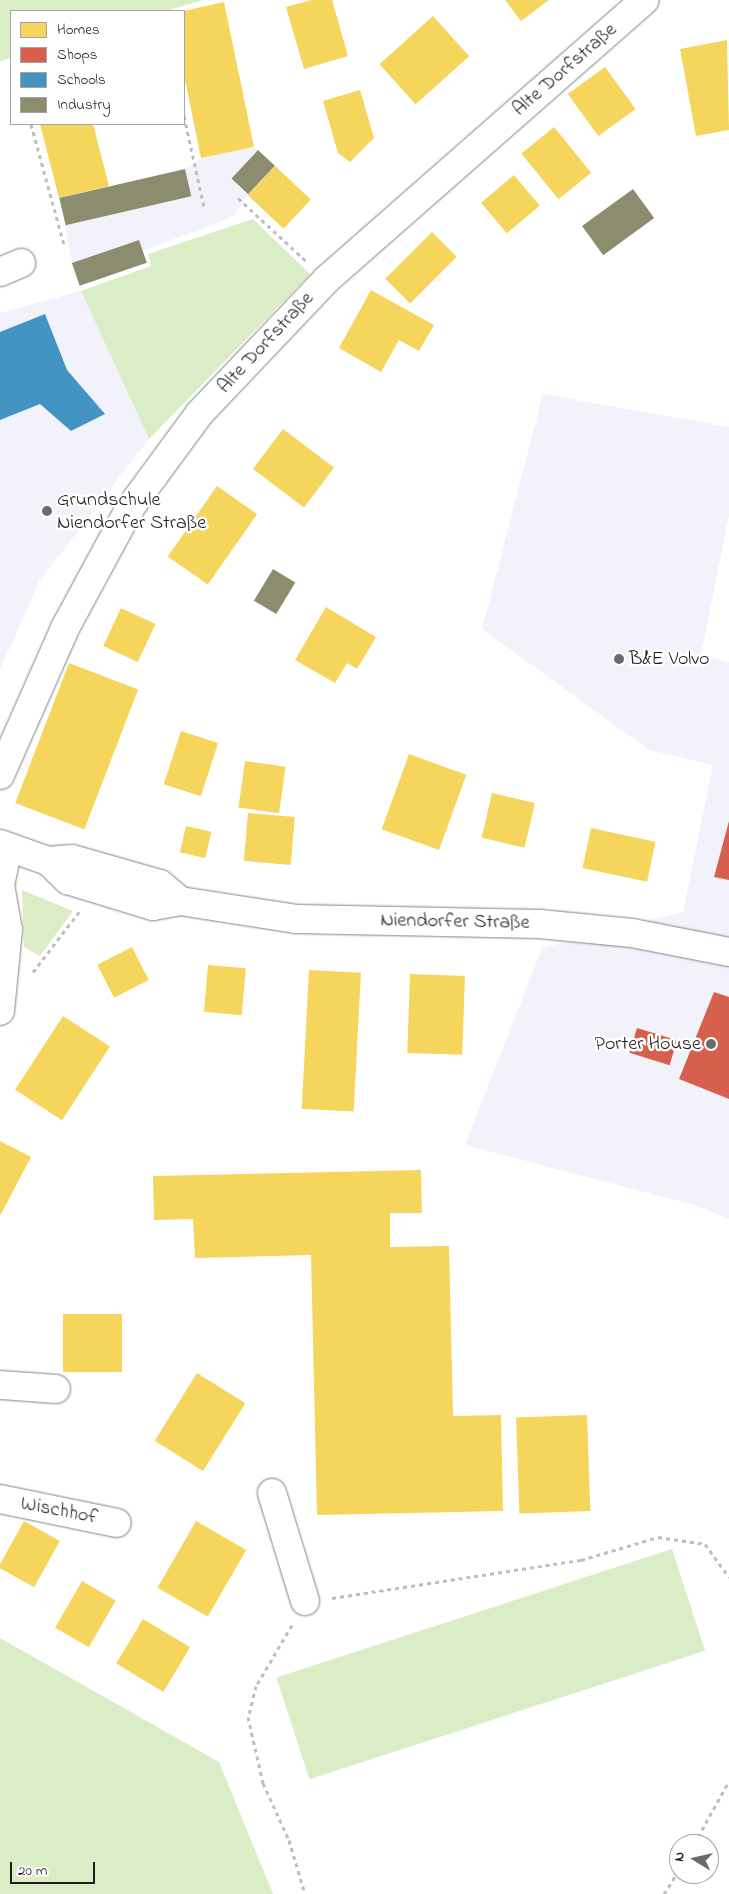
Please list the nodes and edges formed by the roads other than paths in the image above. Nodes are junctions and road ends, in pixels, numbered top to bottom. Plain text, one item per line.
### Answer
1 (645, 0) edge
2 (0, 775) edge
3 (4, 846) edge
4 (48, 861) junction
5 (180, 902) junction
6 (729, 952) edge
7 (1, 1009) edge
8 (0, 1385) edge
9 (56, 1388) dead end
10 (272, 1493) dead end
11 (0, 1500) edge
12 (117, 1523) dead end
13 (305, 1602) road end

1 - 2 street, Alte Dorfstraße
3 - 4 street, Niendorfer Straße
3 - 7 street
4 - 5 street, Niendorfer Straße
4 - 5 street, Niendorfer Straße
5 - 6 street, Niendorfer Straße
8 - 9 street
10 - 13 street
11 - 12 street, Wischhof

